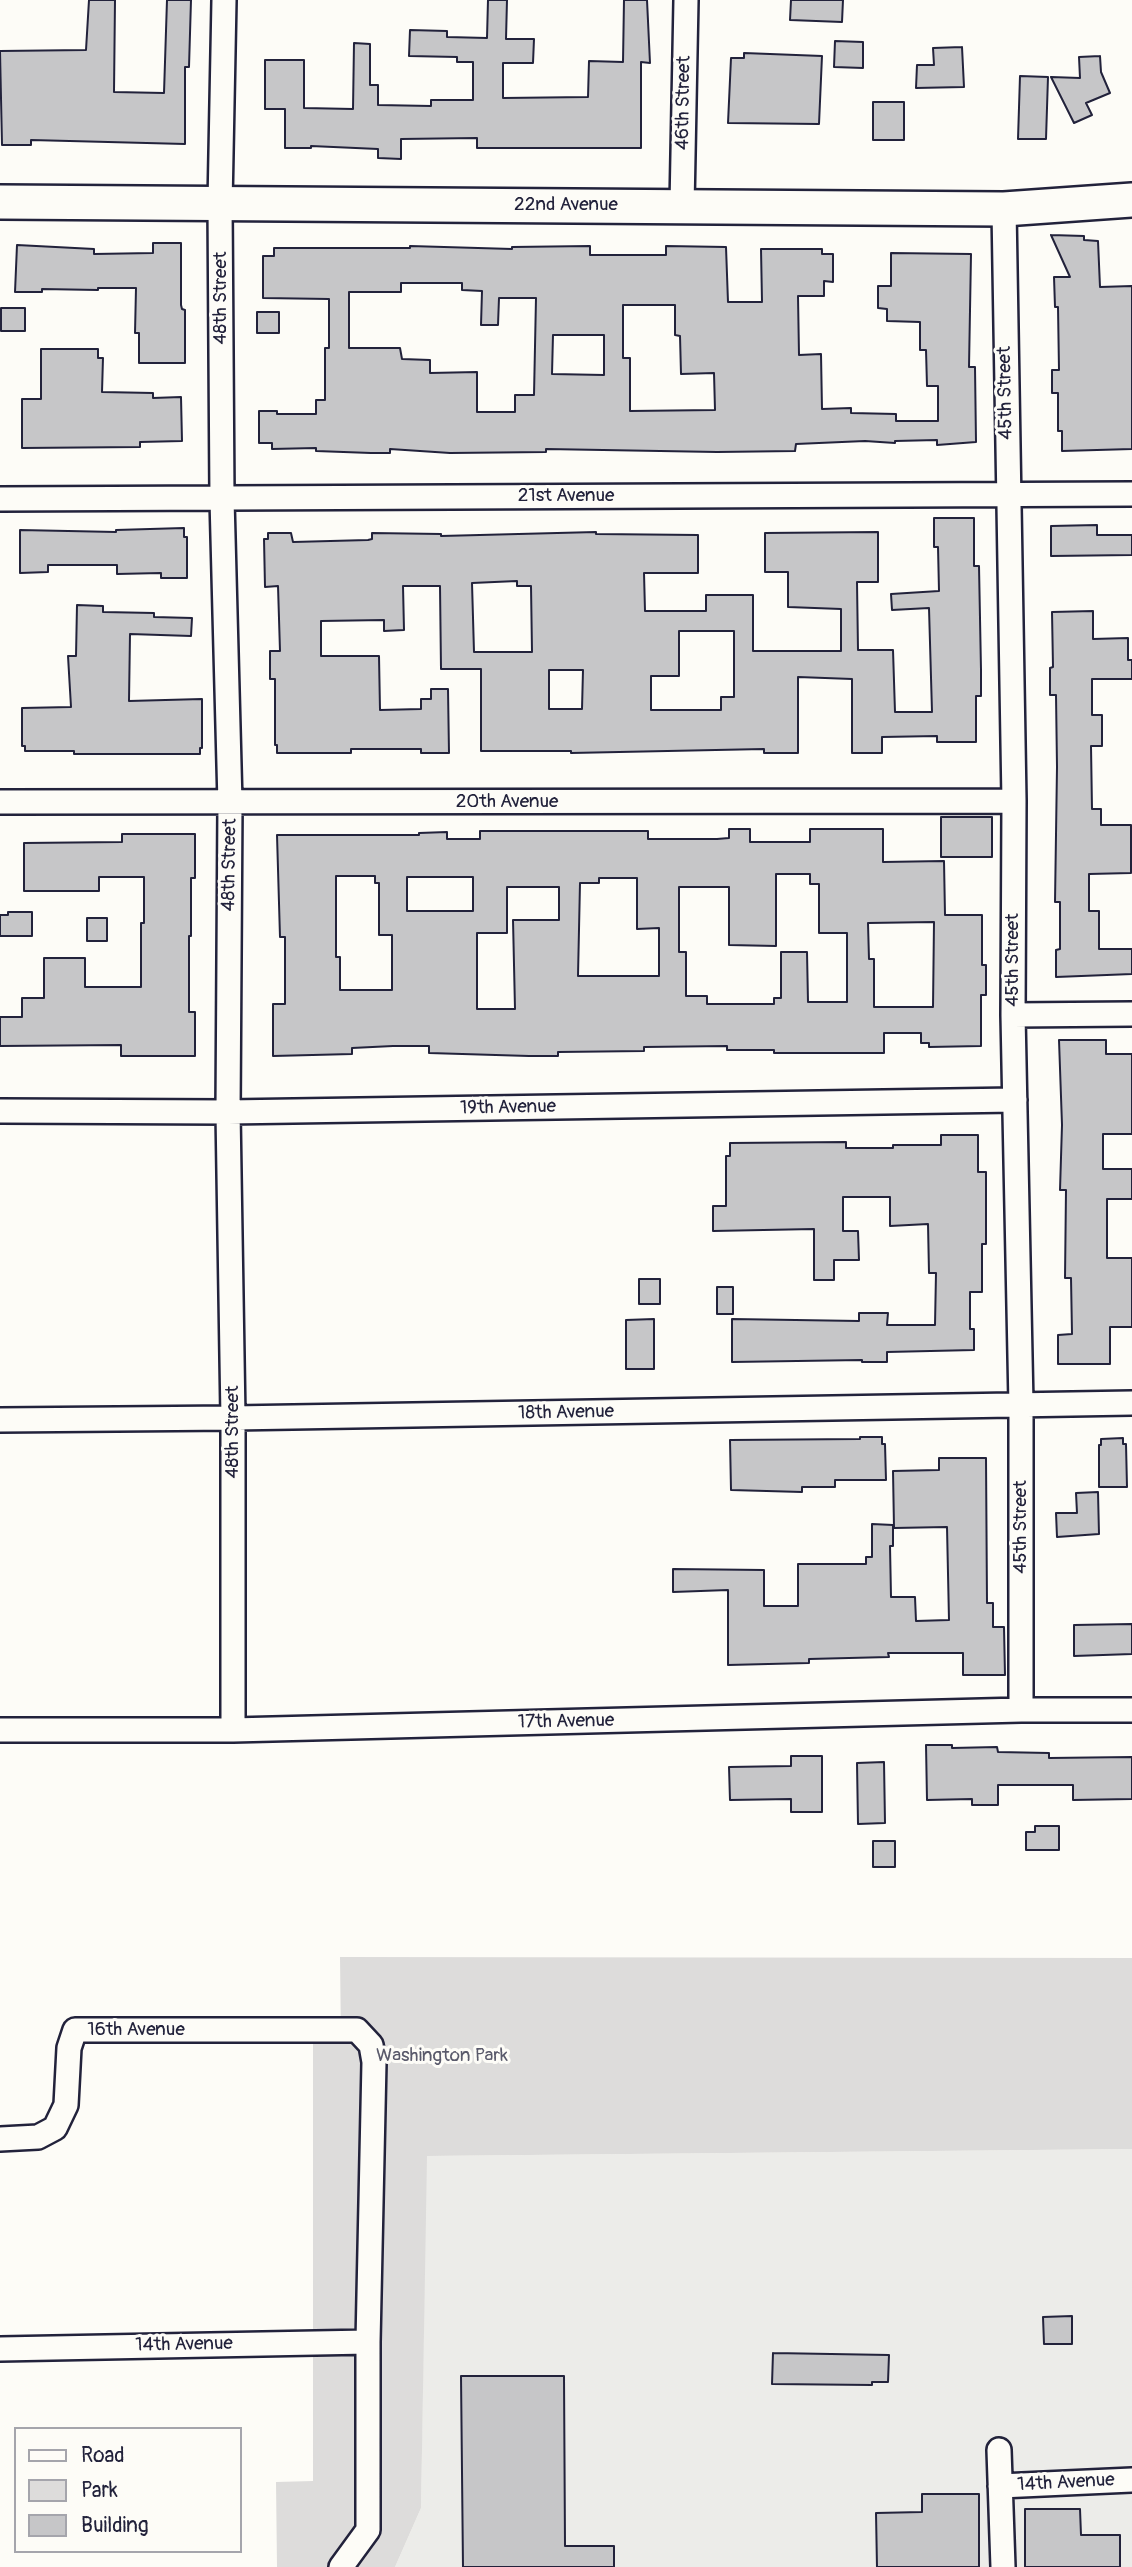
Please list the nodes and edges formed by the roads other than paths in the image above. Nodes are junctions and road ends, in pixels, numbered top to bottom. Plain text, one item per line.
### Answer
1 (224, 0) edge
2 (686, 0) edge
3 (1132, 201) edge
4 (0, 202) edge
5 (220, 204) junction
6 (682, 206) junction
7 (1004, 209) junction
8 (1008, 493) junction
9 (1132, 494) edge
10 (0, 499) edge
11 (222, 499) junction
12 (1014, 801) junction
13 (0, 802) edge
14 (230, 803) junction
15 (1132, 1014) edge
16 (1013, 1016) junction
17 (1015, 1100) junction
18 (0, 1111) edge
19 (228, 1112) junction
20 (1132, 1403) edge
21 (1021, 1405) junction
22 (233, 1418) junction
23 (0, 1420) edge
24 (1021, 1710) junction
25 (1132, 1710) edge
26 (0, 1730) edge
27 (233, 1730) junction
28 (0, 2140) edge
29 (369, 2342) junction
30 (0, 2348) edge
31 (999, 2450) dead end
32 (1132, 2480) edge
33 (1000, 2486) junction
34 (341, 2567) edge
35 (1003, 2567) edge

1 - 5 street, 48th Street
2 - 6 street, 46th Street
3 - 7 street, 22nd Avenue
4 - 5 street, 22nd Avenue
5 - 6 street, 22nd Avenue
5 - 11 street, 48th Street
6 - 7 street, 22nd Avenue
7 - 8 street, 45th Street
8 - 9 street, 21st Avenue
8 - 11 street, 21st Avenue
8 - 12 street, 45th Street
10 - 11 street, 21st Avenue
11 - 14 street, 48th Street
12 - 14 street, 20th Avenue
12 - 16 street, 45th Street
13 - 14 street, 20th Avenue
14 - 19 street, 48th Street
15 - 16 street
16 - 17 street, 45th Street
17 - 19 street, 19th Avenue
17 - 21 street, 45th Street
18 - 19 street, 19th Avenue
19 - 22 street, 48th Street
20 - 21 street, 18th Avenue
21 - 22 street, 18th Avenue
21 - 24 street, 45th Street
22 - 23 street, 18th Avenue
22 - 27 street, 48th Street
24 - 25 street, 17th Avenue
24 - 27 street, 17th Avenue
26 - 27 street, 17th Avenue
28 - 29 street, 16th Avenue
29 - 30 street, 14th Avenue
29 - 34 street
31 - 33 street
32 - 33 street, 14th Avenue
33 - 35 street

